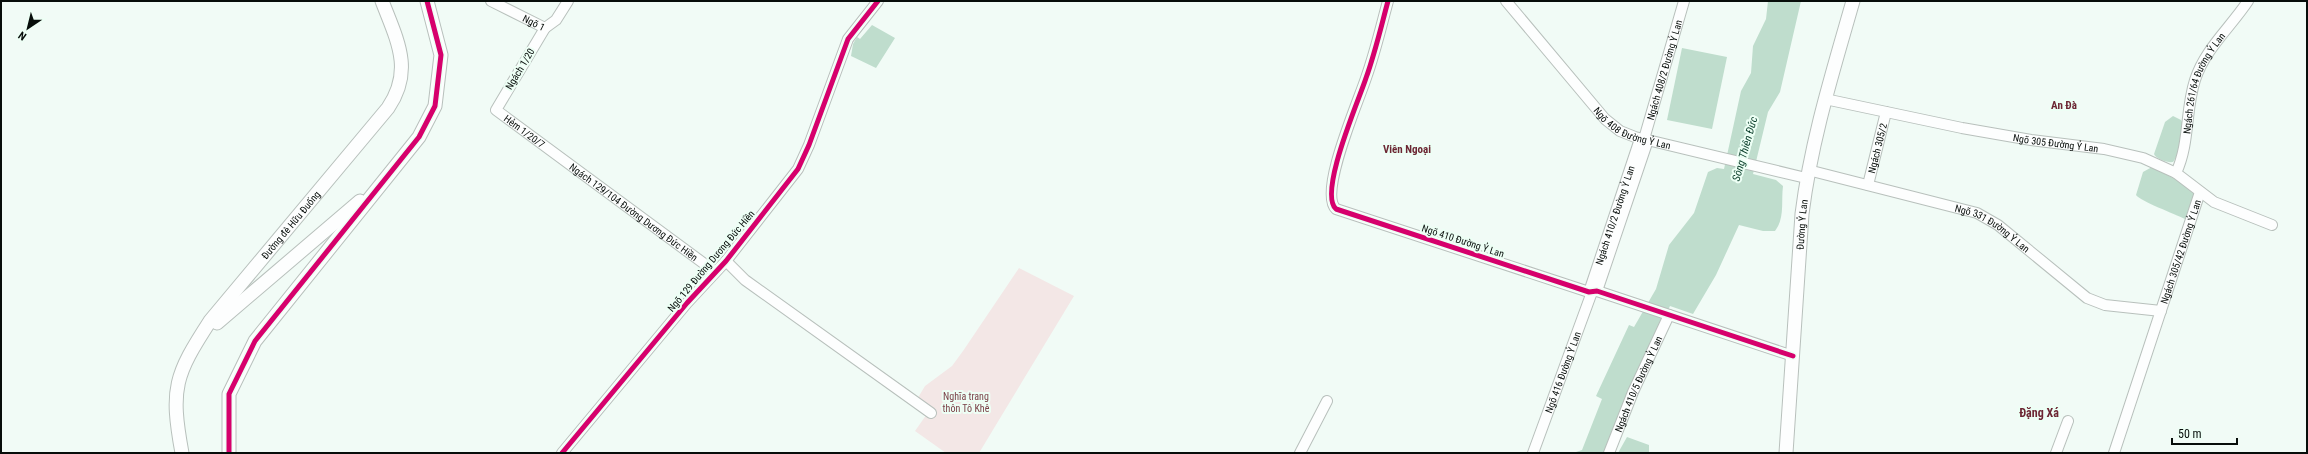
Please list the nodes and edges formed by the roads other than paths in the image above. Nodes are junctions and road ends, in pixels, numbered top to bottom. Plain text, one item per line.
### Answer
1 (382, 1) edge
2 (427, 1) edge
3 (491, 1) edge
4 (568, 1) edge
5 (878, 1) edge
6 (1388, 1) edge
7 (1506, 1) edge
8 (1684, 1) edge
9 (1853, 1) edge
10 (2248, 1) edge
11 (545, 28) junction
12 (1825, 99) junction
13 (496, 110) joint
14 (1886, 112) junction
15 (1644, 139) junction
16 (553, 152) joint
17 (2176, 173) junction
18 (1807, 174) junction
19 (385, 180) junction
20 (1868, 185) junction
21 (2200, 192) junction
22 (2272, 225) dead end
23 (726, 261) junction
24 (714, 271) junction
25 (1593, 292) junction
26 (2161, 311) junction
27 (1669, 315) junction
28 (200, 338) junction
29 (1792, 356) junction
30 (1328, 402) dead end
31 (931, 413) dead end
32 (2068, 420) dead end
33 (182, 453) edge
34 (229, 453) edge
35 (562, 453) edge
36 (1300, 453) edge
37 (1533, 453) edge
38 (1609, 453) edge
39 (1786, 453) edge
40 (2056, 453) edge
41 (2114, 453) edge

1 - 28 main road, Đường đê Hữu Đuống
2 - 19 main road
3 - 11 street, Ngõ 1
4 - 11 street, Ngõ 1
5 - 23 street, Ngõ 129 Đường Dương Đức Hiền
6 - 25 street, Ngõ 410 Đường Ỷ Lan
7 - 15 street, Ngõ 408 Đường Ỷ Lan
8 - 15 street, Ngách 408/2 Đường Ỷ Lan
9 - 12 main road, Đường Ỷ Lan
10 - 17 street, Ngách 261/64 Đường Ỷ Lan
11 - 13 street, Ngách 1/20
12 - 14 street, Ngõ 305 Đường Ỷ Lan
12 - 18 main road, Đường Ỷ Lan
13 - 16 street, Hẻm 1/20/7
14 - 17 street, Ngõ 305 Đường Ỷ Lan
14 - 20 street, Ngách 305/2
15 - 18 street, Ngõ 408 Đường Ỷ Lan
15 - 25 street, Ngách 410/2 Đường Ỷ Lan
16 - 24 street, Ngách 129/104 Đường Dương Đức Hiền
17 - 21 street, Ngõ 305 Đường Ỷ Lan
18 - 20 street, Ngõ 331 Đường Ỷ Lan
18 - 29 main road, Đường Ỷ Lan
19 - 28 main road
19 - 34 main road
20 - 26 street, Ngõ 331 Đường Ỷ Lan
21 - 22 street, Ngõ 305 Đường Ỷ Lan
21 - 26 street, Ngách 305/42 Đường Ỷ Lan
23 - 24 street, Ngõ 129 Đường Dương Đức Hiền
23 - 31 street
24 - 35 street, Ngõ 129 Đường Dương Đức Hiền
25 - 27 street, Ngõ 410 Đường Ỷ Lan
25 - 37 street, Ngõ 416 Đường Ỷ Lan
26 - 41 street, Ngách 305/42 Đường Ỷ Lan
27 - 29 street, Ngõ 410 Đường Ỷ Lan
27 - 38 street, Ngách 410/5 Đường Ỷ Lan
28 - 33 main road, Đường đê Hữu Đuống
29 - 39 main road, Đường Ỷ Lan
30 - 36 street
32 - 40 street

